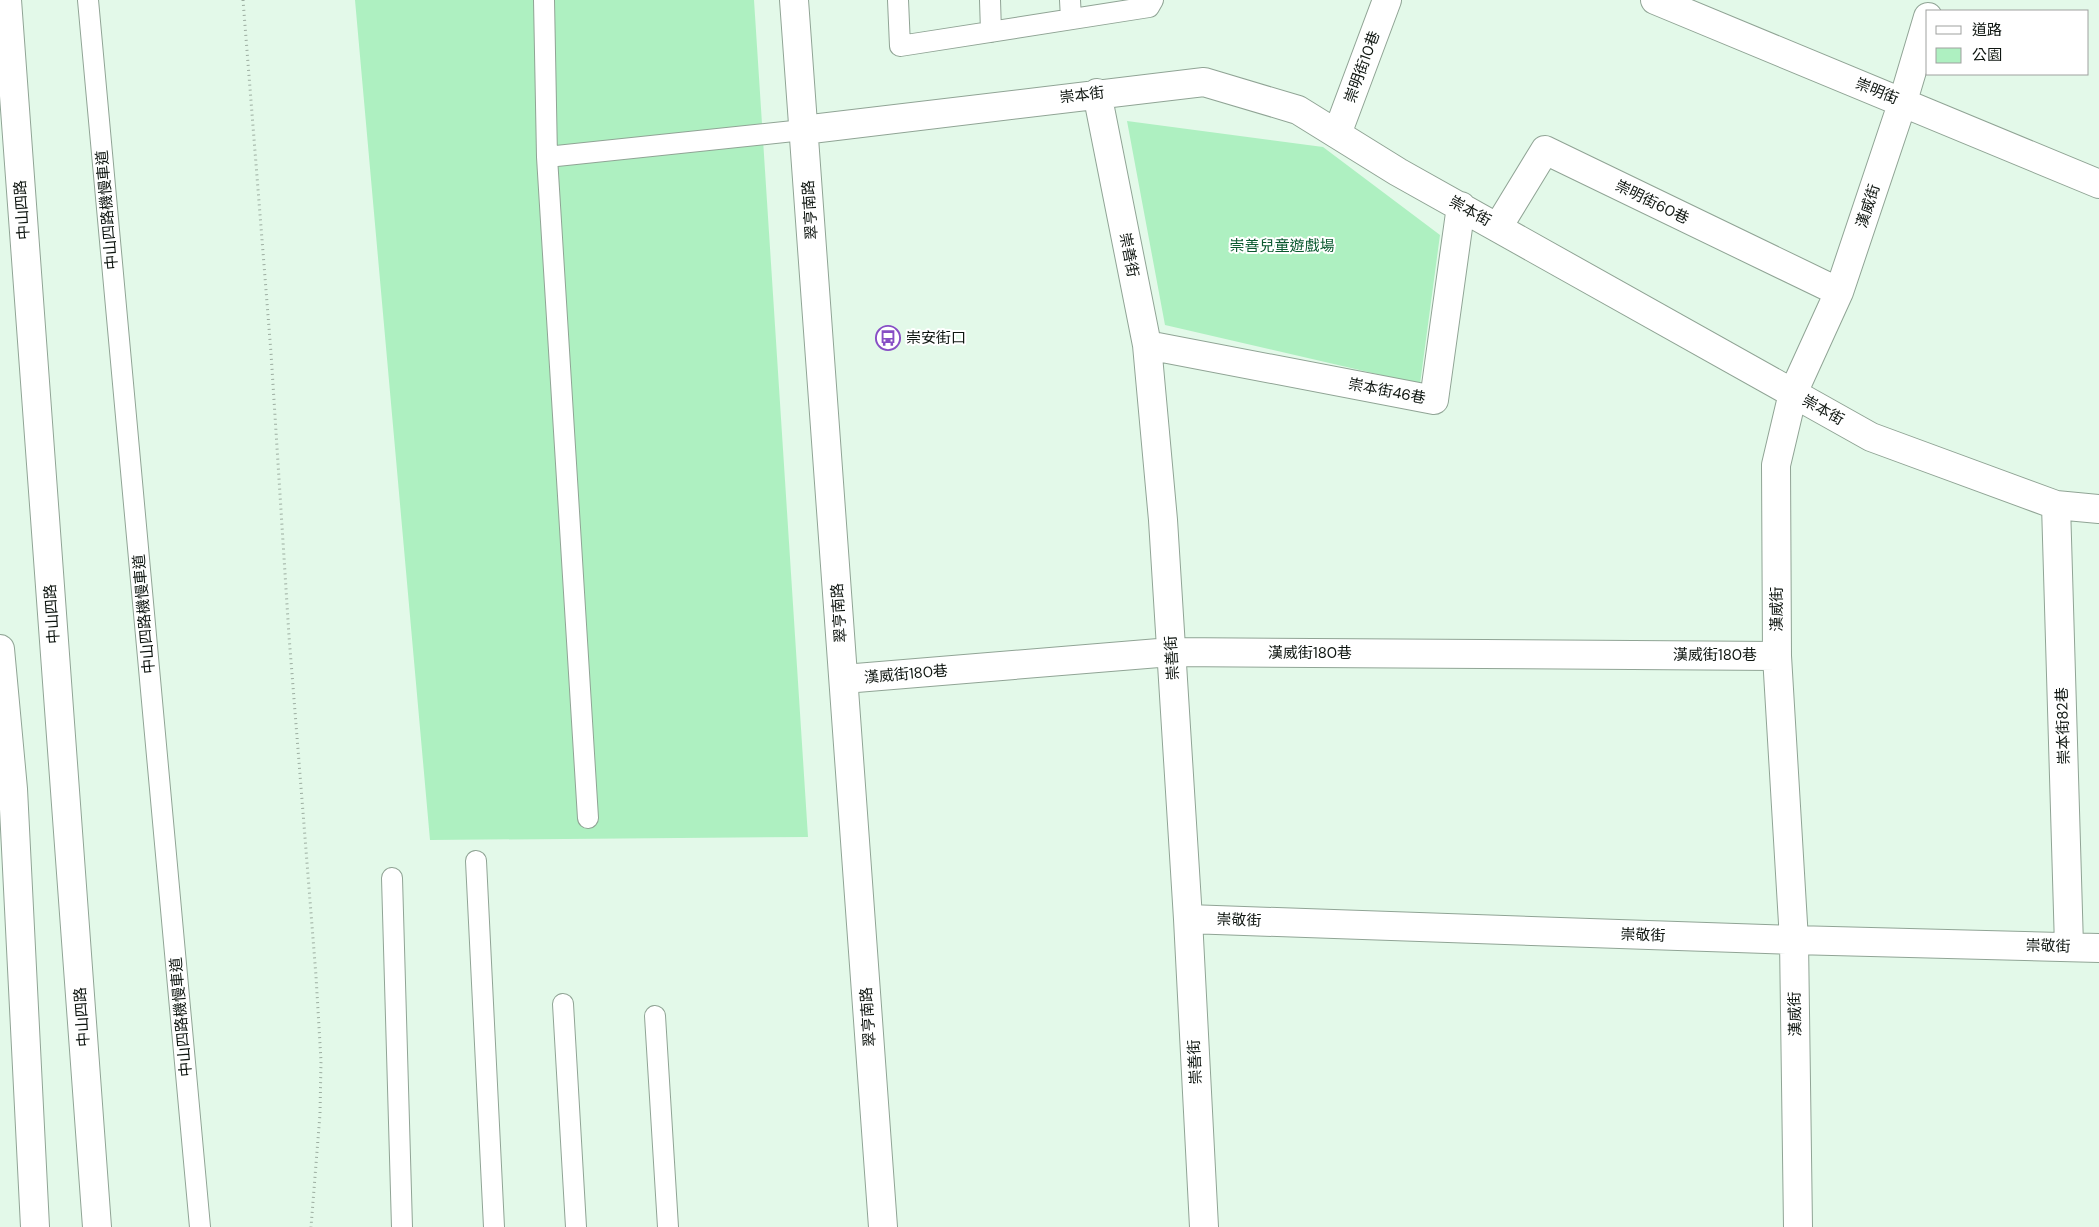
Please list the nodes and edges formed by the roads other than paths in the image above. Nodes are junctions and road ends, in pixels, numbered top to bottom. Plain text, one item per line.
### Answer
1 (7, 0) edge
2 (88, 0) edge
3 (544, 0) edge
4 (794, 0) edge
5 (898, 0) edge
6 (990, 0) edge
7 (1387, 0) edge
8 (1658, 1) edge
9 (1151, 2) edge
10 (1071, 10) edge
11 (1926, 24) edge
12 (992, 32) junction
13 (1097, 93) junction
14 (1903, 102) junction
15 (803, 130) junction
16 (1337, 134) junction
17 (547, 157) junction
18 (2099, 184) edge
19 (1461, 206) junction
20 (1498, 227) junction
21 (1839, 292) junction
22 (1147, 345) junction
23 (1793, 393) junction
24 (2056, 505) junction
25 (2099, 509) edge
26 (0, 649) edge
27 (1171, 652) junction
28 (1777, 656) junction
29 (844, 679) junction
30 (588, 818) dead end
31 (476, 861) dead end
32 (392, 878) dead end
33 (1188, 919) junction
34 (1794, 940) junction
35 (2069, 946) junction
36 (2099, 948) edge
37 (563, 1004) dead end
38 (655, 1016) dead end
39 (35, 1227) edge
40 (97, 1227) edge
41 (200, 1227) edge
42 (402, 1227) edge
43 (494, 1227) edge
44 (576, 1227) edge
45 (668, 1227) edge
46 (883, 1227) edge
47 (1204, 1227) edge
48 (1798, 1227) edge

1 - 40 street, 中山四路
2 - 41 lane, 中山四路機慢車道
3 - 17 lane
4 - 15 street, 翠亨南路
5 - 12 lane
6 - 12 lane
7 - 16 street, 崇明街10巷
8 - 14 street, 崇明街
9 - 10 lane
10 - 12 lane
11 - 14 street, 漢威街
13 - 15 street, 崇本街
13 - 16 street, 崇本街
13 - 22 street, 崇善街
14 - 18 street, 崇明街
14 - 21 street, 漢威街
15 - 17 lane
15 - 29 street, 翠亨南路
16 - 19 street, 崇本街
17 - 30 lane
19 - 20 street, 崇本街
19 - 22 street, 崇本街46巷
20 - 21 street, 崇明街60巷
20 - 23 street, 崇本街
21 - 23 street, 漢威街
22 - 27 street, 崇善街
23 - 24 street, 崇本街
23 - 28 street, 漢威街
24 - 25 street, 崇本街
24 - 35 street, 崇本街82巷
26 - 39 street
27 - 28 street, 漢威街180巷
27 - 29 street, 漢威街180巷
27 - 33 street, 崇善街
28 - 34 street, 漢威街
29 - 46 street, 翠亨南路
31 - 43 lane
32 - 42 lane
33 - 34 street, 崇敬街
33 - 47 street, 崇善街
34 - 35 street, 崇敬街
34 - 48 street, 漢威街
35 - 36 street, 崇敬街
37 - 44 lane
38 - 45 lane

